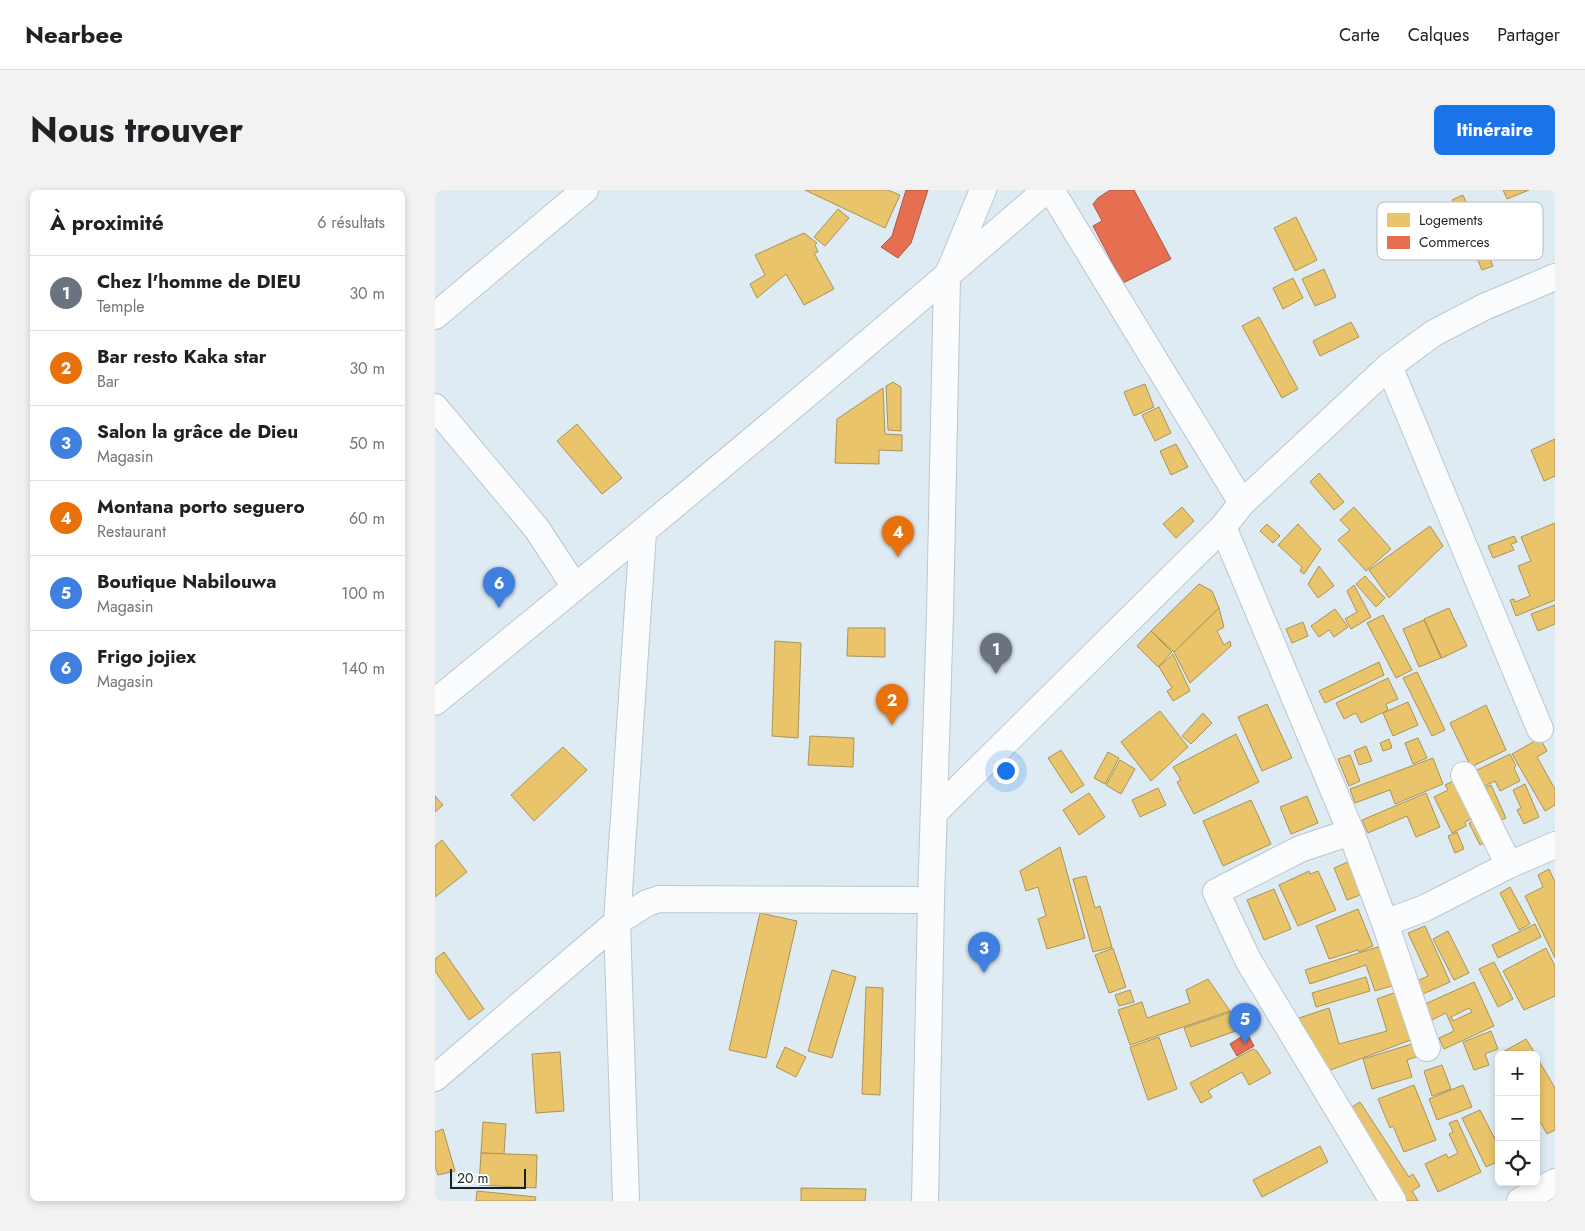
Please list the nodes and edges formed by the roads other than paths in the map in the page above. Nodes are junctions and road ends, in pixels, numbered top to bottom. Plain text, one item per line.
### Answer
1 (585, 190) edge
2 (983, 190) edge
3 (1046, 190) edge
4 (1051, 190) edge
5 (947, 276) junction
6 (1555, 276) edge
7 (435, 316) edge
8 (1389, 366) junction
9 (435, 407) edge
10 (1241, 503) junction
11 (1223, 527) junction
12 (643, 532) junction
13 (575, 587) junction
14 (435, 702) edge
15 (1540, 729) dead end
16 (1464, 775) dead end
17 (934, 813) junction
18 (1351, 832) junction
19 (1555, 845) edge
20 (1509, 865) junction
21 (931, 900) junction
22 (617, 922) junction
23 (1385, 923) junction
24 (1427, 1048) dead end
25 (435, 1078) edge
26 (1555, 1182) edge
27 (627, 1201) edge
28 (925, 1201) edge
29 (1393, 1201) edge
30 (1520, 1201) edge

1 - 7 street
2 - 5 street
3 - 5 street
4 - 10 street
5 - 12 street
5 - 17 street
6 - 8 street
8 - 10 street
8 - 15 street
9 - 13 street
10 - 11 street
11 - 17 street
11 - 18 street
12 - 13 street
12 - 22 street
13 - 14 street
16 - 20 street
17 - 21 street
18 - 23 street
18 - 29 street
19 - 20 street
20 - 23 street
21 - 22 street
21 - 28 street
22 - 25 street
22 - 27 street
23 - 24 street
26 - 30 street

